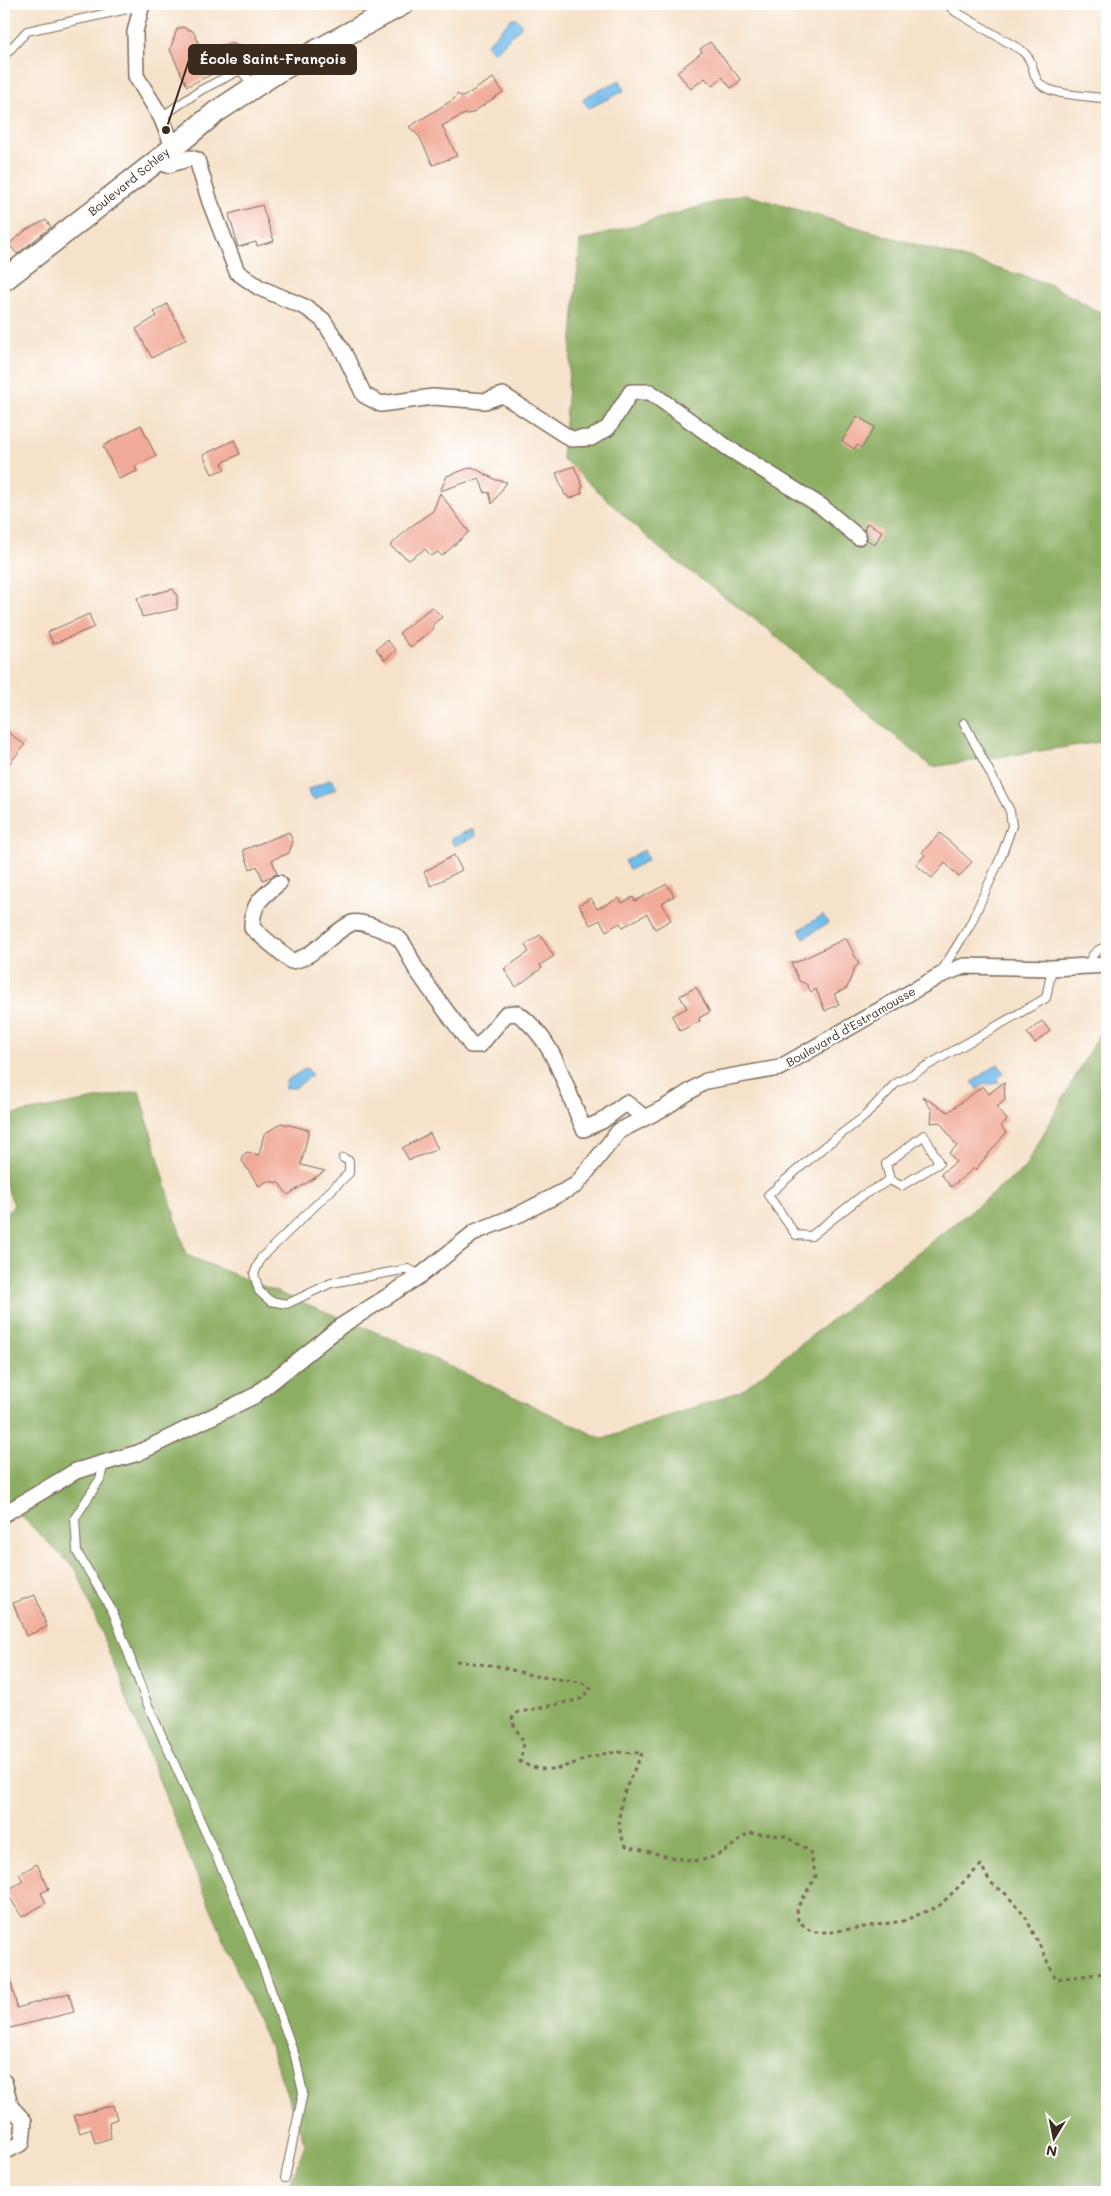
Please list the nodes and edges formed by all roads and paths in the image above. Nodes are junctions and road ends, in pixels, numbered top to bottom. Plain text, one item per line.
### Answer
1 (403, 4) edge
2 (947, 4) edge
3 (141, 5) edge
4 (4, 56) edge
5 (256, 86) junction
6 (1107, 99) edge
7 (161, 117) junction
8 (173, 146) junction
9 (157, 161) junction
10 (4, 280) edge
11 (858, 537) dead end
12 (964, 723) dead end
13 (279, 883) dead end
14 (1107, 946) edge
15 (1107, 965) edge
16 (1088, 966) junction
17 (1052, 968) junction
18 (939, 976) junction
19 (644, 1117) junction
20 (343, 1158) dead end
21 (890, 1180) junction
22 (421, 1275) junction
23 (105, 1462) junction
24 (4, 1514) edge
25 (456, 1661) dead end
26 (1107, 1973) edge
27 (4, 2082) edge
28 (4, 2152) edge
29 (285, 2178) dead end

1 - 5 main road, Boulevard Schley
2 - 6 lane
3 - 4 lane
3 - 7 street
5 - 7 lane
5 - 8 main road, Boulevard Schley
7 - 8 street
8 - 9 main road, Boulevard Schley
9 - 10 main road, Boulevard Schley
9 - 11 street
12 - 18 lane
13 - 19 street
14 - 16 lane
15 - 16 street, Boulevard d'Estramousse
16 - 17 street, Boulevard d'Estramousse
17 - 18 street, Boulevard d'Estramousse
17 - 21 lane
18 - 19 street, Boulevard d'Estramousse
19 - 22 street, Boulevard d'Estramousse
20 - 22 lane
21 - 21 lane
22 - 23 street, Boulevard d'Estramousse
23 - 24 street, Boulevard d'Estramousse
23 - 29 lane
25 - 26 path
27 - 28 street

